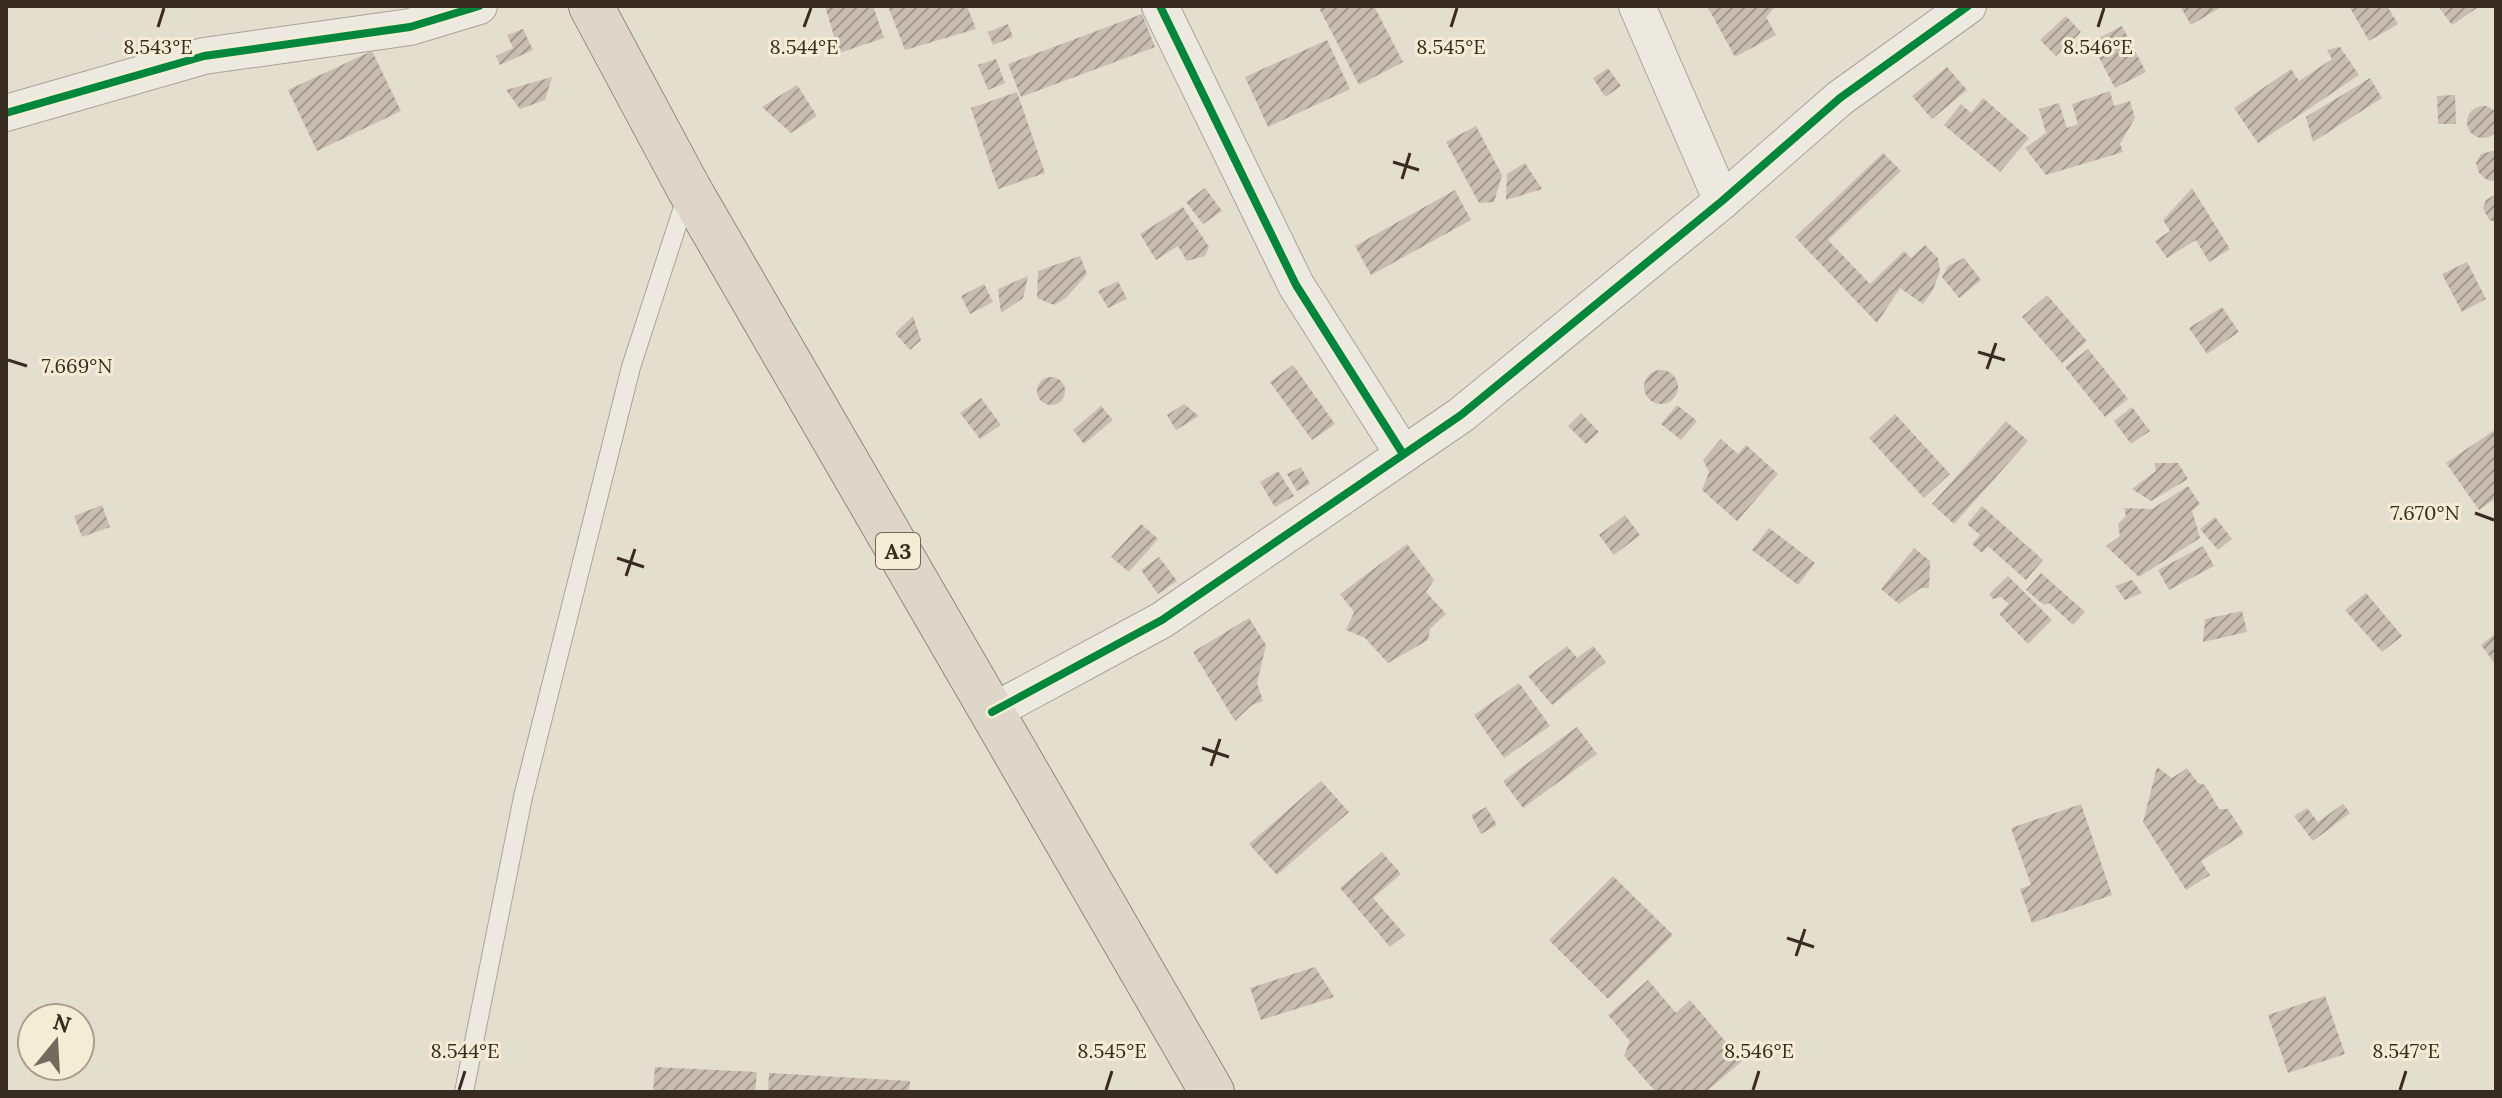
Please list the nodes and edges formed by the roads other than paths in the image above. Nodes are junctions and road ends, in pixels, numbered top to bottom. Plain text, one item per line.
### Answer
1 (479, 6) edge
2 (591, 6) edge
3 (1160, 6) edge
4 (1637, 6) edge
5 (1968, 6) edge
6 (6, 113) edge
7 (689, 189) junction
8 (1722, 201) junction
9 (1403, 454) junction
10 (992, 712) junction
11 (464, 1092) edge
12 (1212, 1092) edge

1 - 6 street
2 - 7 highway, A3
3 - 9 street
4 - 8 street
5 - 8 street
7 - 10 highway, A3
7 - 11 lane
8 - 9 street
9 - 10 street
10 - 12 highway, A3

